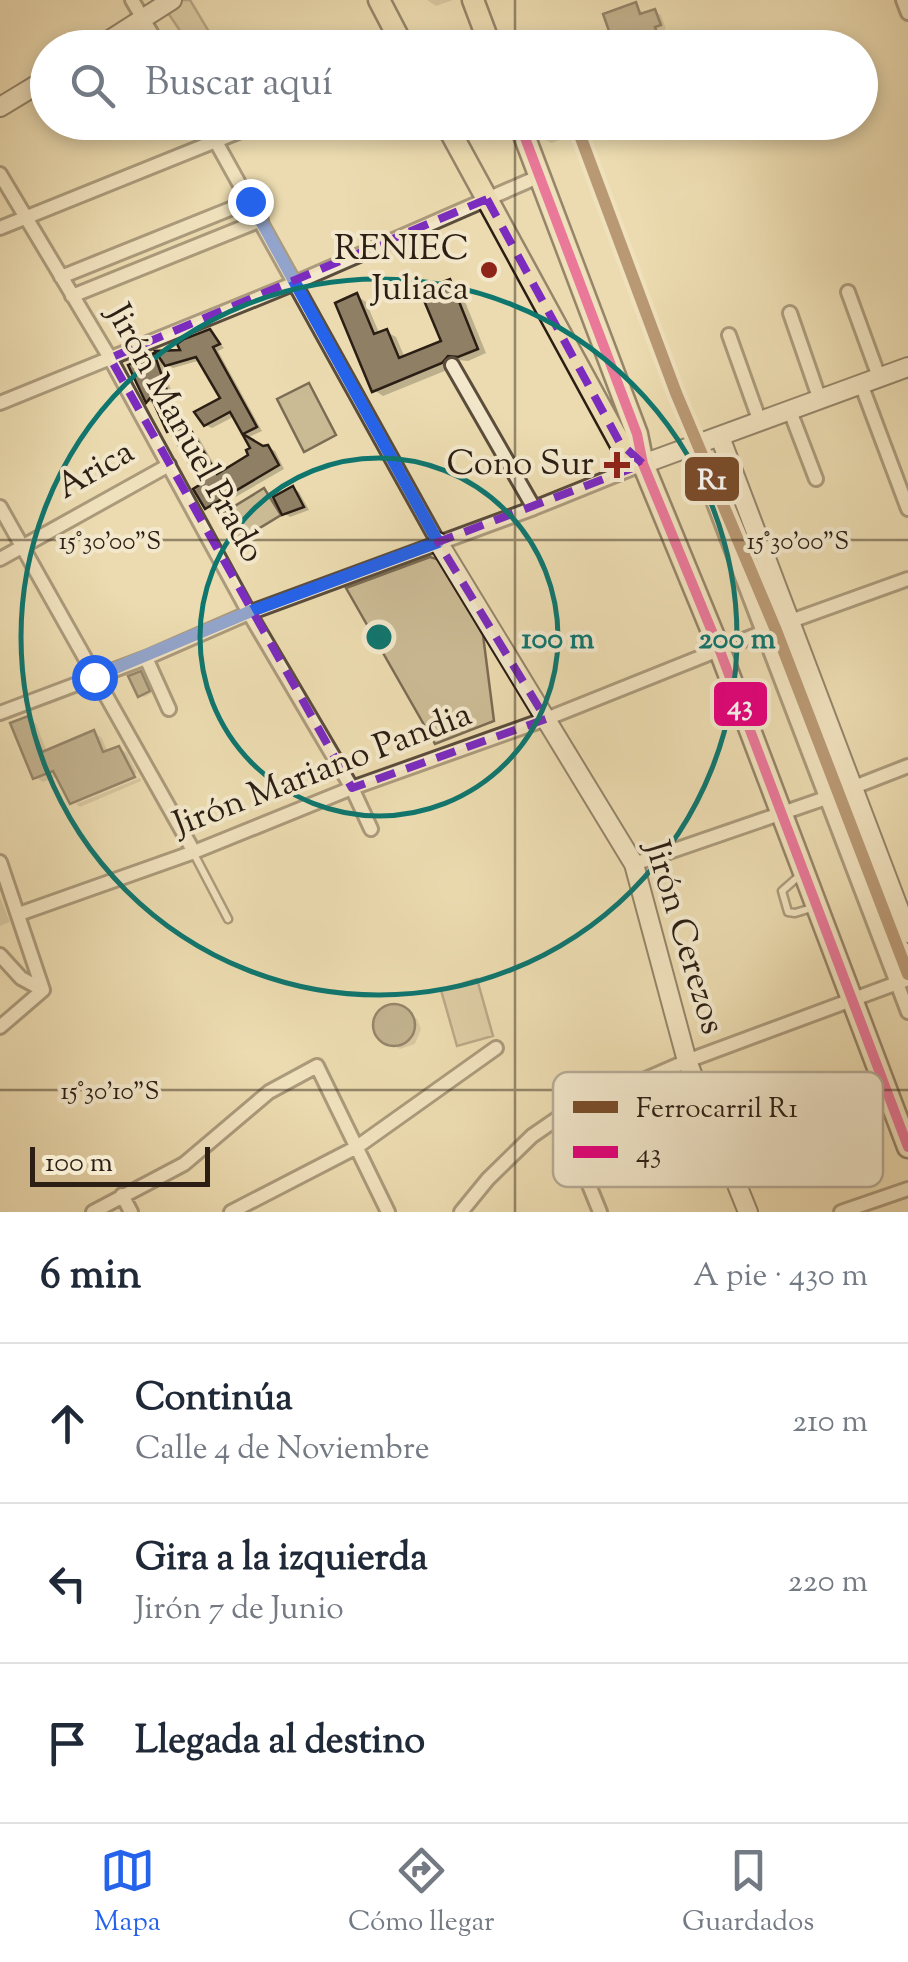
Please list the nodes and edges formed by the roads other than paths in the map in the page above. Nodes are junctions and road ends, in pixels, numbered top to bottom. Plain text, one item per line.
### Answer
1 (132, 0) edge
2 (172, 0) edge
3 (379, 0) edge
4 (473, 0) edge
5 (903, 0) edge
6 (908, 13) edge
7 (143, 19) junction
8 (125, 30) edge
9 (149, 30) edge
10 (395, 30) edge
11 (484, 30) edge
12 (30, 89) edge
13 (0, 108) edge
14 (215, 140) joint
15 (455, 140) edge
16 (526, 140) edge
17 (0, 174) edge
18 (540, 176) junction
19 (487, 199) junction
20 (250, 201) junction
21 (25, 217) junction
22 (261, 220) junction
23 (0, 228) edge
24 (61, 277) junction
25 (296, 283) junction
26 (848, 292) dead end
27 (72, 296) junction
28 (790, 314) dead end
29 (729, 335) dead end
30 (110, 358) junction
31 (452, 365) dead end
32 (908, 367) edge
33 (870, 380) junction
34 (820, 400) junction
35 (0, 402) edge
36 (790, 412) junction
37 (760, 422) junction
38 (720, 436) junction
39 (692, 446) junction
40 (168, 464) junction
41 (642, 464) junction
42 (816, 479) dead end
43 (0, 507) edge
44 (534, 508) junction
45 (908, 509) edge
46 (438, 542) junction
47 (22, 548) junction
48 (0, 560) edge
49 (908, 580) edge
50 (249, 612) junction
51 (791, 621) junction
52 (765, 632) junction
53 (720, 652) junction
54 (146, 658) junction
55 (94, 677) junction
56 (169, 709) dead end
57 (0, 713) edge
58 (546, 719) junction
59 (908, 766) edge
60 (854, 787) junction
61 (352, 788) junction
62 (826, 798) junction
63 (782, 812) junction
64 (372, 829) dead end
65 (194, 852) junction
66 (0, 862) edge
67 (634, 864) junction
68 (19, 914) junction
69 (228, 920) dead end
70 (908, 933) edge
71 (0, 956) edge
72 (903, 981) edge
73 (43, 990) junction
74 (852, 1000) junction
75 (908, 1012) edge
76 (0, 1027) edge
77 (496, 1048) dead end
78 (687, 1060) junction
79 (660, 1072) edge
80 (692, 1072) edge
81 (879, 1072) edge
82 (883, 1082) edge
83 (553, 1122) edge
84 (356, 1147) junction
85 (908, 1148) edge
86 (590, 1187) edge
87 (738, 1187) edge
88 (908, 1189) edge
89 (122, 1195) junction
90 (382, 1210) edge
91 (93, 1212) edge
92 (131, 1212) edge
93 (231, 1212) edge
94 (461, 1212) edge
95 (600, 1212) edge
96 (748, 1212) edge
97 (842, 1212) edge

1 - 7 street
2 - 7 street
3 - 10 main road
4 - 11 main road
5 - 6 street
7 - 8 street
7 - 9 street
12 - 13 street
14 - 20 street
14 - 21 street
15 - 19 main road
16 - 18 main road
17 - 21 street, Jirón Manuel Prado
18 - 19 street
18 - 41 main road
19 - 25 street
19 - 41 main road
20 - 22 street
20 - 24 street
21 - 23 street
21 - 24 street, Jirón Manuel Prado
22 - 25 street
22 - 27 street
24 - 27 street, Jirón Manuel Prado
25 - 30 street
25 - 46 street
26 - 33 street
27 - 30 street, Jirón Manuel Prado
28 - 34 street
29 - 37 street
30 - 35 street
30 - 40 street, Jirón Manuel Prado
31 - 44 street
32 - 33 street
33 - 34 street
33 - 45 street
34 - 36 street
36 - 37 street
36 - 42 street
37 - 38 street
38 - 39 street
38 - 51 street
39 - 41 street
39 - 52 street
40 - 47 street, Arica
40 - 50 street, Jirón Manuel Prado
41 - 44 street
41 - 53 main road
43 - 47 street
44 - 46 street
46 - 50 street
46 - 58 street, Jirón Cerezos
47 - 48 street, Arica
47 - 55 street
49 - 51 street, Jirón Mariano Pandia
50 - 54 street
50 - 61 street, Jirón Manuel Prado
51 - 52 street, Jirón Mariano Pandia
51 - 60 street
52 - 53 street, Jirón Mariano Pandia
52 - 62 street
53 - 58 street, Jirón Mariano Pandia
53 - 63 main road
54 - 55 street
54 - 56 street
55 - 57 street
55 - 65 street
58 - 61 street, Jirón Mariano Pandia
58 - 67 street, Jirón Cerezos
59 - 60 street
60 - 62 street
60 - 70 street
61 - 64 street, Jirón Manuel Prado
61 - 65 street, Jirón Mariano Pandia
62 - 63 street
62 - 72 street
63 - 67 street
63 - 74 main road
65 - 68 street, Jirón Mariano Pandia
65 - 69 lane
66 - 68 street
67 - 78 street, Jirón Cerezos
68 - 73 street
71 - 73 street
72 - 74 street
72 - 75 street
73 - 76 street
74 - 78 street
74 - 81 main road
77 - 84 street
78 - 79 street
78 - 80 street, Jirón Cerezos
82 - 85 main road
83 - 94 street
84 - 89 street
84 - 90 street
84 - 93 street
86 - 95 street
87 - 96 street, Jirón Cerezos
88 - 97 street
89 - 91 street
89 - 92 street

